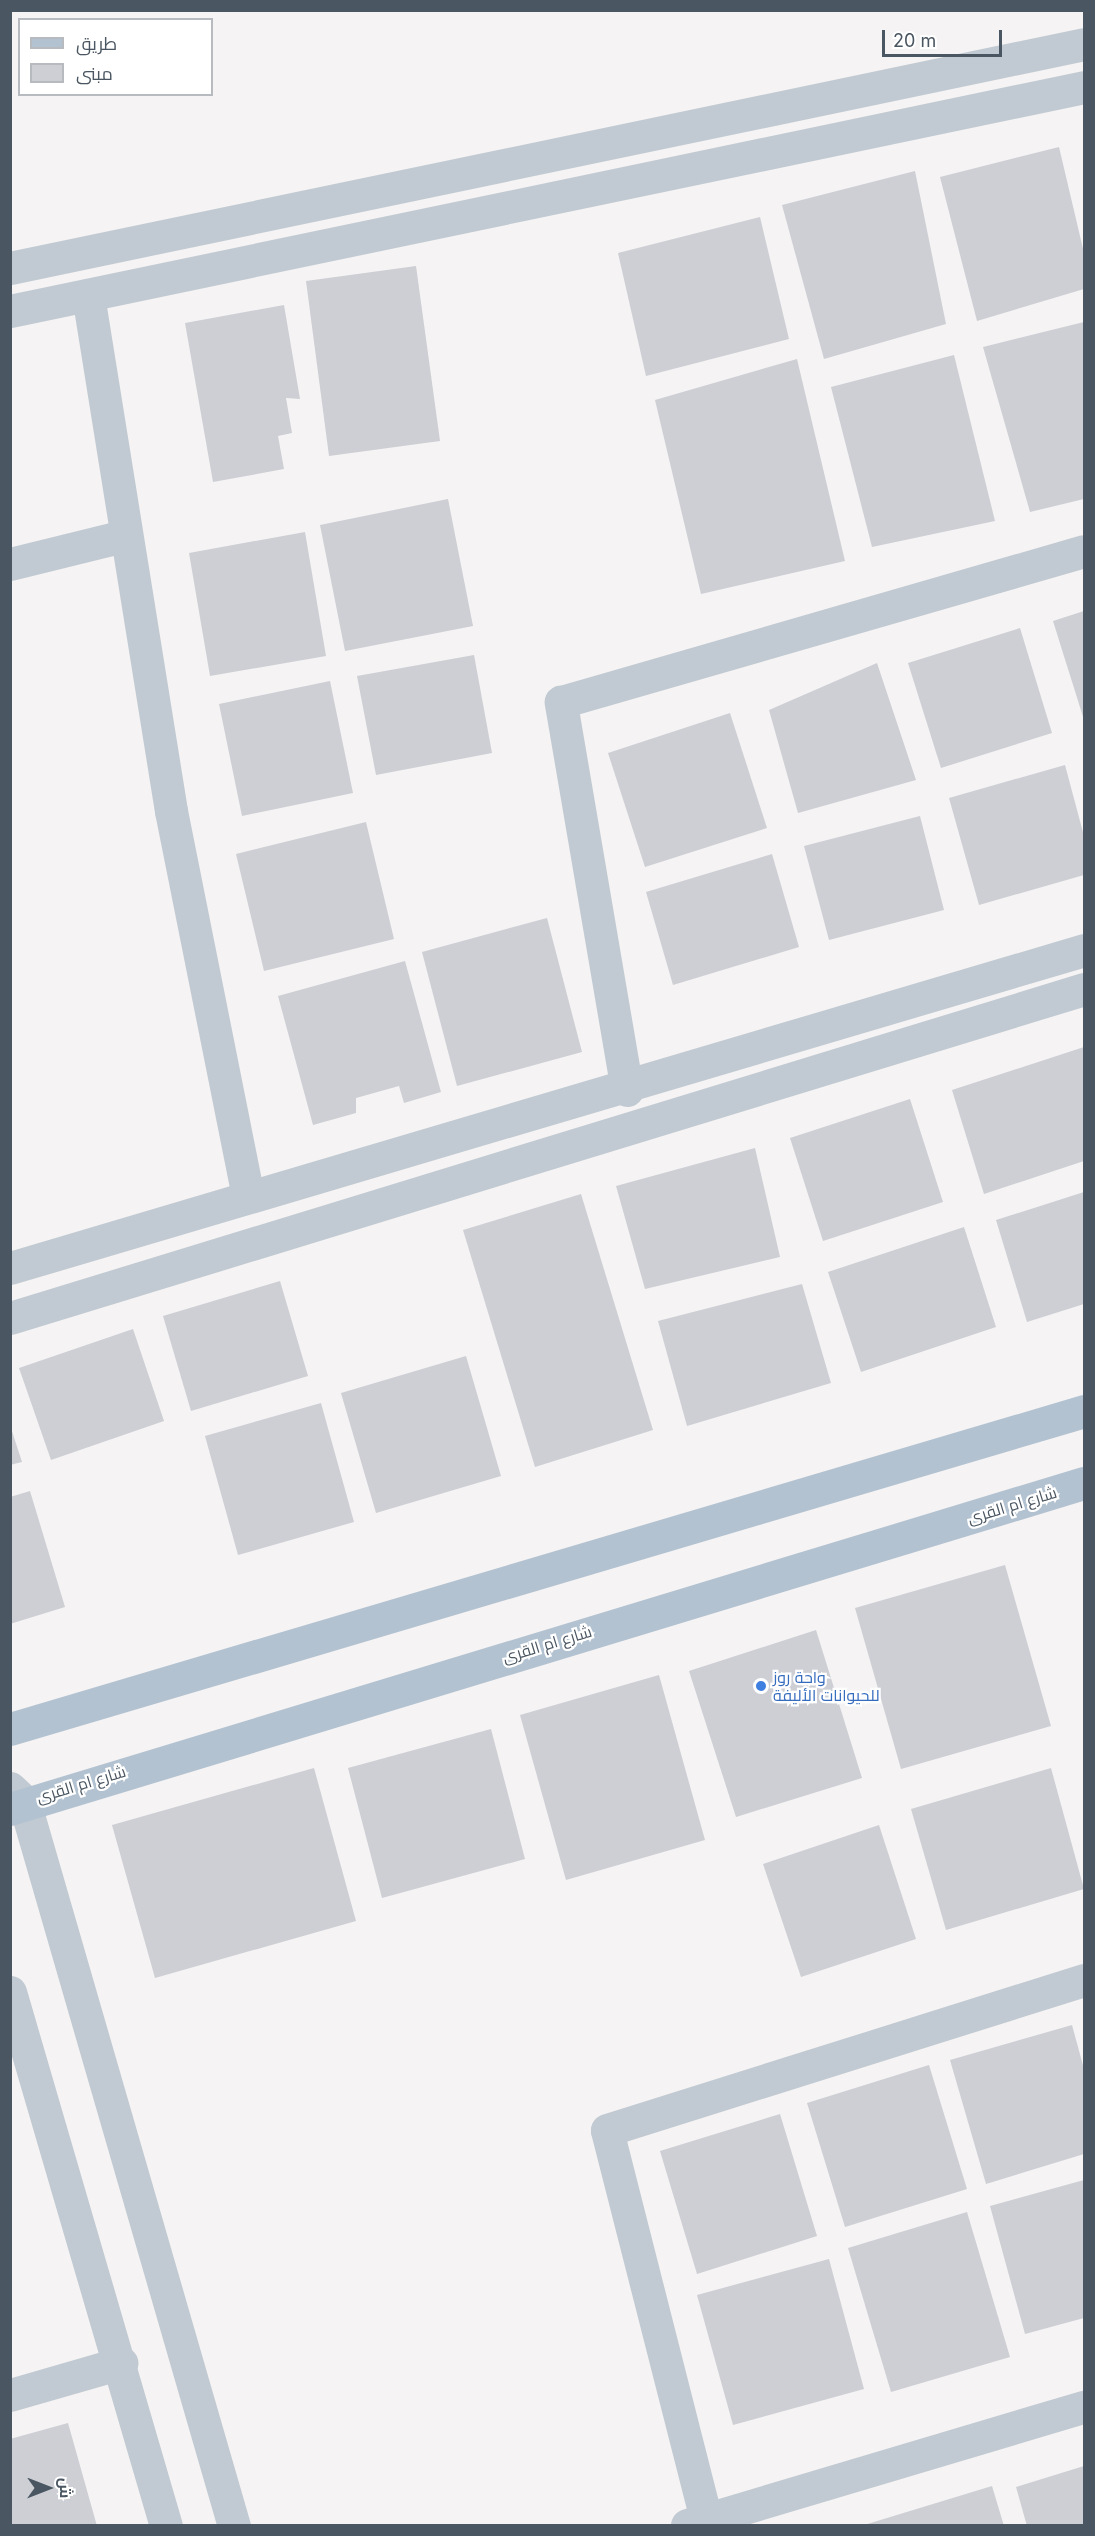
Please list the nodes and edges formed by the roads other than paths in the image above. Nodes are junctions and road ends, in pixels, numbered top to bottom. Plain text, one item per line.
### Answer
1 (1084, 44) edge
2 (1084, 87) edge
3 (10, 267) edge
4 (88, 294) junction
5 (10, 311) edge
6 (124, 536) junction
7 (1084, 551) edge
8 (10, 564) edge
9 (1084, 950) edge
10 (1084, 989) edge
11 (627, 1090) junction
12 (248, 1195) junction
13 (10, 1268) edge
14 (10, 1318) edge
15 (1084, 1411) edge
16 (1084, 1483) edge
17 (10, 1729) edge
18 (15, 1799) edge
19 (1084, 1980) edge
20 (10, 1992) edge
21 (121, 2364) junction
22 (10, 2395) edge
23 (1084, 2407) edge
24 (695, 2522) edge
25 (166, 2526) edge
26 (234, 2526) edge

1 - 3 street
2 - 4 street
4 - 5 street
4 - 6 street
6 - 8 street
6 - 12 street
7 - 11 street
9 - 11 street
10 - 14 street
11 - 12 street
12 - 13 street
15 - 17 main road
16 - 18 main road, شارع ام القرى
18 - 26 street
19 - 24 street
20 - 21 street
21 - 22 street
21 - 25 street
23 - 24 street

